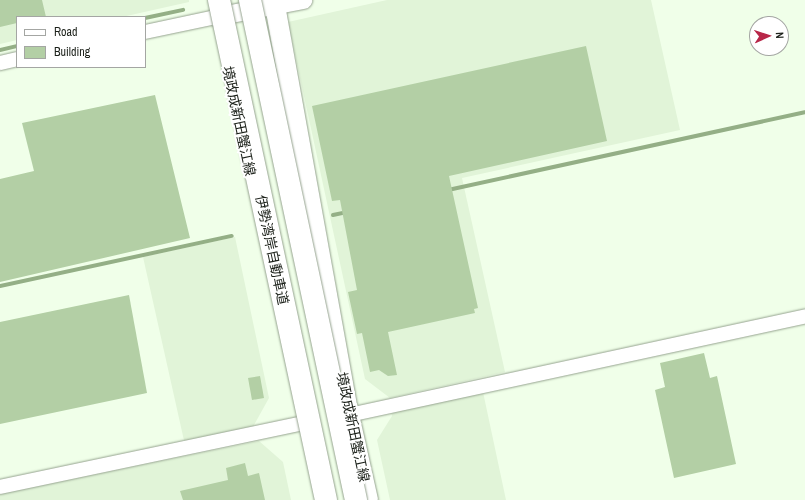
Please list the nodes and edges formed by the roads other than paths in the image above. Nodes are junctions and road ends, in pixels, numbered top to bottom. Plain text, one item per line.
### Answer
1 (250, 0) edge
2 (303, 0) edge
3 (274, 3) edge
4 (216, 6) edge
5 (146, 32) edge
6 (16, 59) edge
7 (0, 63) edge
8 (805, 316) edge
9 (349, 415) junction
10 (304, 423) junction
11 (0, 487) edge
12 (319, 500) edge
13 (326, 500) edge
14 (356, 500) edge
15 (368, 500) edge

1 - 14 highway, bridge
2 - 3 street
3 - 4 street
3 - 9 main road, 境政成新田蟹江線
4 - 5 street
4 - 10 main road, 境政成新田蟹江線
4 - 13 highway, 伊勢湾岸自動車道, bridge
6 - 7 street
8 - 9 street
9 - 15 main road, 境政成新田蟹江線
10 - 11 street
10 - 12 main road, 境政成新田蟹江線

